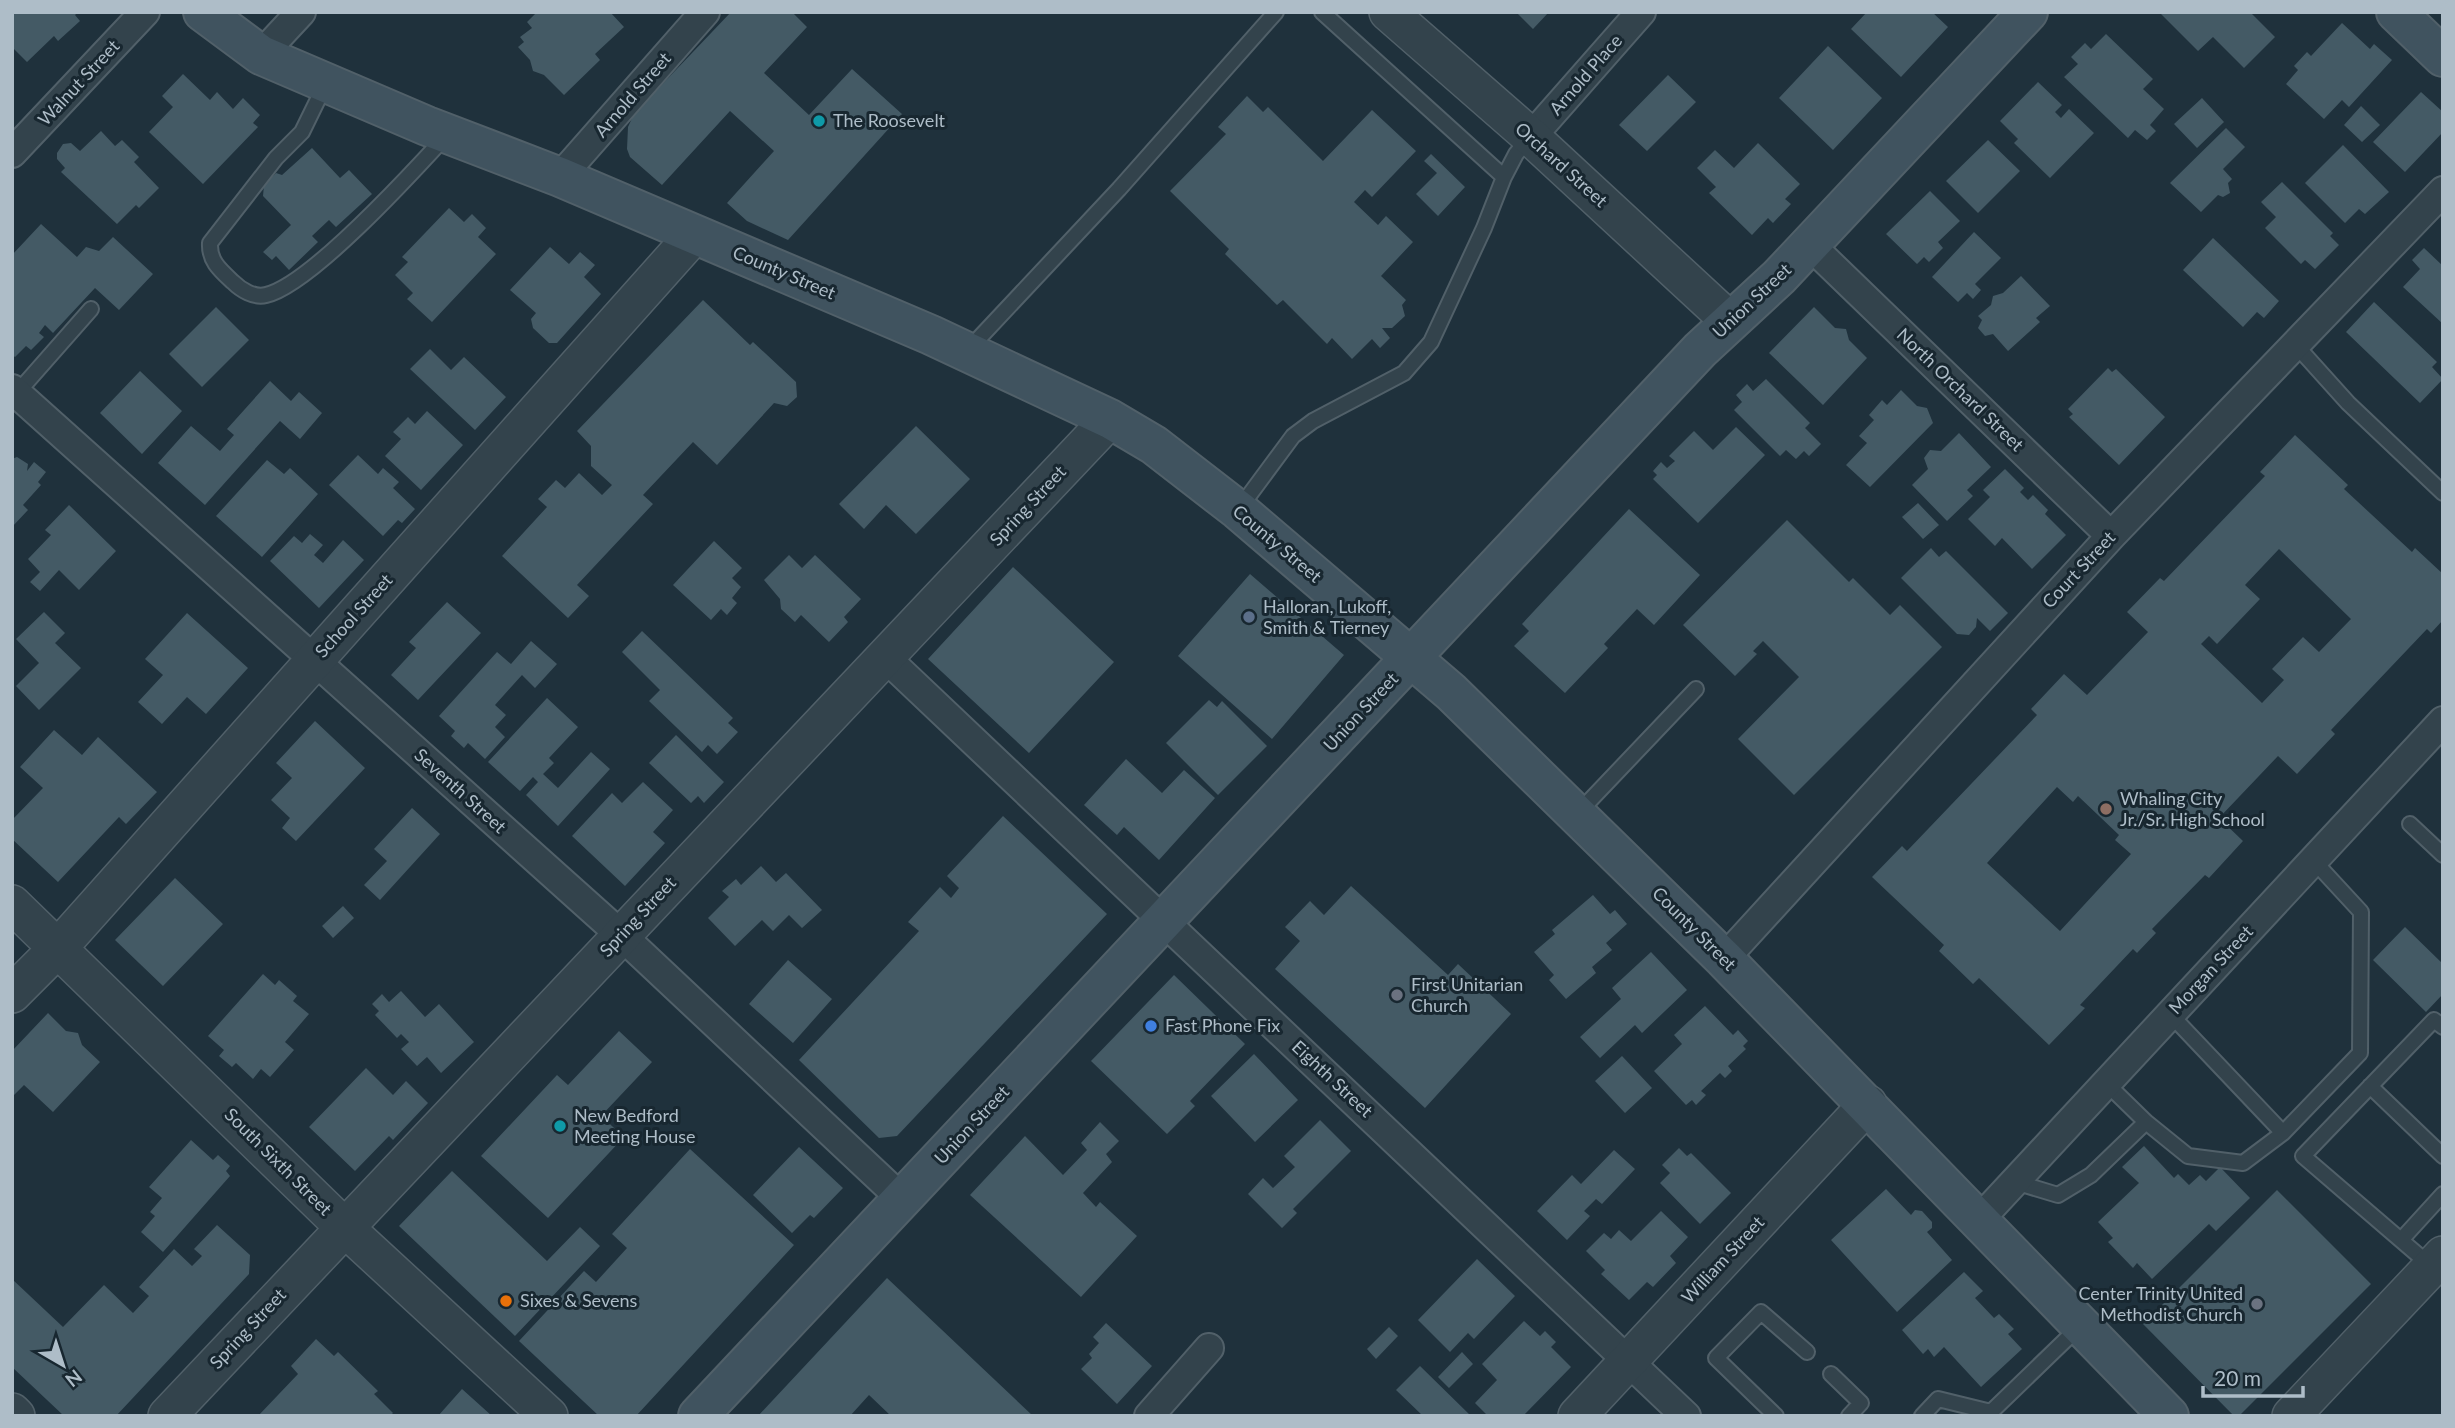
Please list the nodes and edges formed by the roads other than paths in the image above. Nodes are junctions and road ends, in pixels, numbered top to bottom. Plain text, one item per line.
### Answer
1 (145, 12) edge
2 (203, 12) edge
3 (301, 12) edge
4 (705, 12) edge
5 (1276, 12) edge
6 (1322, 12) edge
7 (1388, 12) edge
8 (1641, 12) edge
9 (2028, 12) edge
10 (2396, 12) edge
11 (261, 55) junction
12 (2443, 57) edge
13 (326, 84) junction
14 (448, 134) junction
15 (1531, 137) junction
16 (12, 153) edge
17 (560, 177) junction
18 (1504, 177) junction
19 (2443, 191) edge
20 (694, 235) junction
21 (1810, 245) junction
22 (91, 309) dead end
23 (1731, 321) junction
24 (2294, 343) junction
25 (967, 351) junction
26 (15, 391) edge
27 (1110, 419) junction
28 (2443, 493) edge
29 (1238, 510) junction
30 (2111, 536) junction
31 (885, 657) junction
32 (1410, 658) junction
33 (313, 662) junction
34 (1696, 689) dead end
35 (2443, 721) edge
36 (1577, 814) junction
37 (2410, 824) dead end
38 (2443, 855) edge
39 (2313, 860) junction
40 (12, 904) edge
41 (1165, 921) junction
42 (621, 935) junction
43 (59, 947) junction
44 (1724, 959) junction
45 (12, 994) edge
46 (2170, 1014) junction
47 (2443, 1027) edge
48 (2106, 1083) junction
49 (2370, 1086) junction
50 (1868, 1104) junction
51 (2146, 1122) junction
52 (2283, 1133) junction
53 (2443, 1157) edge
54 (2014, 1182) junction
55 (2443, 1194) edge
56 (902, 1199) junction
57 (1979, 1220) junction
58 (344, 1227) junction
59 (2401, 1240) junction
60 (2437, 1261) edge
61 (2081, 1325) junction
62 (1209, 1348) dead end
63 (1807, 1352) dead end
64 (1629, 1360) junction
65 (1831, 1374) dead end
66 (167, 1416) edge
67 (549, 1416) edge
68 (698, 1416) edge
69 (1149, 1416) edge
70 (1577, 1416) edge
71 (1686, 1416) edge
72 (1776, 1416) edge
73 (1849, 1416) edge
74 (1922, 1416) edge
75 (2169, 1416) edge
76 (2291, 1416) edge

1 - 16 street, Walnut Street
2 - 11 main road, County Street
3 - 11 street
4 - 17 street, Arnold Street
5 - 25 lane
6 - 18 lane
7 - 15 street, Orchard Street
8 - 15 street, Arnold Place
9 - 21 main road, Union Street
10 - 12 main road
11 - 13 main road, County Street
13 - 14 main road, County Street
13 - 14 lane
14 - 17 main road, County Street
15 - 18 lane
15 - 23 street, Orchard Street
17 - 20 main road, County Street
18 - 29 lane
19 - 24 street, Court Street
20 - 25 main road, County Street
20 - 33 street, School Street
21 - 23 main road, Union Street
21 - 30 street, North Orchard Street
22 - 26 lane
23 - 32 main road, Union Street
24 - 28 lane
24 - 30 street, Court Street
25 - 27 main road, County Street
26 - 33 street, Seventh Street
27 - 29 main road, County Street
27 - 31 street, Spring Street
29 - 32 main road, County Street
30 - 44 street, Court Street
31 - 41 street, Eighth Street
31 - 42 street, Spring Street
32 - 36 main road, County Street
32 - 41 main road, Union Street
33 - 42 street, Seventh Street
33 - 43 street, School Street
34 - 36 lane
35 - 39 street, Morgan Street
36 - 44 main road, County Street
37 - 38 lane
39 - 46 street, Morgan Street
39 - 52 lane
40 - 43 street, South Sixth Street
41 - 56 main road, Union Street
41 - 64 street, Eighth Street
42 - 56 street, Seventh Street
42 - 58 street, Spring Street
43 - 45 street, School Street
43 - 58 street, South Sixth Street
44 - 50 main road, County Street
46 - 48 street, Morgan Street
46 - 52 lane
47 - 49 lane
48 - 51 lane
48 - 54 street, Morgan Street
49 - 53 lane
49 - 59 lane
50 - 57 main road, County Street
50 - 64 street, William Street
51 - 52 lane
51 - 54 lane
54 - 57 street, Morgan Street
55 - 59 lane
56 - 68 main road, Union Street
57 - 61 main road, County Street
58 - 66 street, Spring Street
58 - 67 street, South Sixth Street
59 - 60 lane
60 - 76 street
61 - 74 lane
61 - 75 main road, County Street
62 - 69 street
63 - 72 lane
64 - 70 street, William Street
64 - 71 street, Eighth Street
65 - 73 lane

